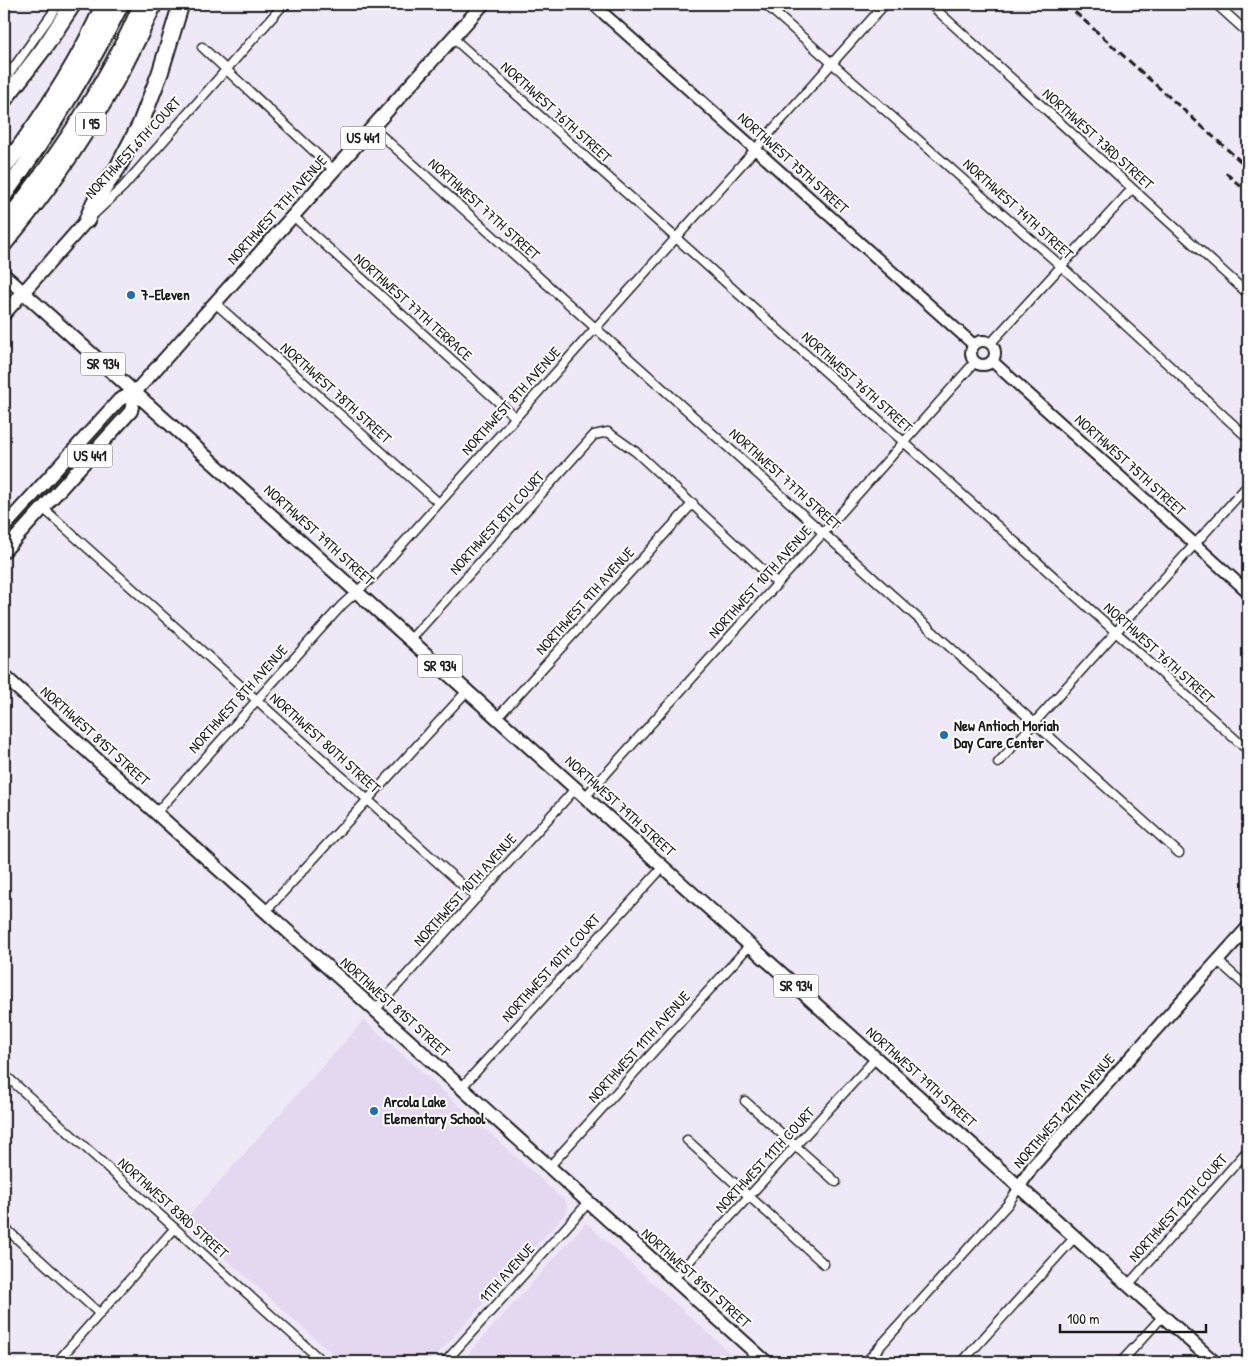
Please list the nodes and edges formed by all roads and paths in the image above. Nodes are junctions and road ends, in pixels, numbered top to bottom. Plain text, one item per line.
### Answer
1 (59, 4) edge
2 (73, 4) edge
3 (104, 4) edge
4 (121, 4) edge
5 (142, 4) edge
6 (154, 4) edge
7 (182, 4) edge
8 (284, 4) edge
9 (483, 4) edge
10 (593, 4) edge
11 (766, 4) edge
12 (885, 4) edge
13 (930, 4) edge
14 (1216, 4) edge
15 (1248, 33) edge
16 (452, 38) junction
17 (202, 46) dead end
18 (832, 63) junction
19 (226, 70) junction
20 (4, 81) edge
21 (4, 100) edge
22 (372, 127) junction
23 (755, 149) junction
24 (4, 168) edge
25 (334, 170) junction
26 (1132, 189) junction
27 (4, 195) edge
28 (292, 216) junction
29 (87, 220) junction
30 (6, 234) edge
31 (675, 238) junction
32 (1061, 266) junction
33 (4, 275) edge
34 (23, 292) junction
35 (1248, 294) edge
36 (215, 303) junction
37 (4, 314) edge
38 (596, 327) junction
39 (990, 344) junction
40 (974, 345) junction
41 (992, 361) junction
42 (975, 362) junction
43 (135, 392) junction
44 (515, 417) junction
45 (1248, 438) edge
46 (903, 442) junction
47 (1248, 485) edge
48 (438, 503) junction
49 (693, 503) junction
50 (43, 508) junction
51 (4, 527) edge
52 (824, 532) junction
53 (1195, 544) junction
54 (4, 551) edge
55 (777, 583) junction
56 (357, 591) junction
57 (1248, 592) edge
58 (1115, 633) junction
59 (410, 640) junction
60 (4, 676) edge
61 (467, 691) junction
62 (256, 700) junction
63 (497, 718) junction
64 (1035, 722) junction
65 (1244, 747) dead end
66 (998, 763) dead end
67 (580, 793) junction
68 (367, 800) junction
69 (156, 813) junction
70 (1179, 852) dead end
71 (663, 867) junction
72 (477, 898) junction
73 (265, 912) junction
74 (1248, 927) edge
75 (750, 945) junction
76 (1218, 961) junction
77 (1248, 988) edge
78 (374, 1010) junction
79 (876, 1058) junction
80 (4, 1074) edge
81 (461, 1088) junction
82 (745, 1101) dead end
83 (688, 1140) dead end
84 (797, 1147) junction
85 (1248, 1150) edge
86 (549, 1166) junction
87 (836, 1182) dead end
88 (1019, 1187) junction
89 (750, 1197) junction
90 (588, 1203) junction
91 (4, 1227) edge
92 (175, 1228) junction
93 (1075, 1238) junction
94 (824, 1264) dead end
95 (674, 1279) junction
96 (1128, 1285) junction
97 (100, 1314) junction
98 (1163, 1316) junction
99 (57, 1362) edge
100 (323, 1362) edge
101 (446, 1362) edge
102 (766, 1362) edge
103 (866, 1362) edge
104 (962, 1362) edge
105 (1121, 1362) edge
106 (1214, 1362) edge

1 - 20 street
2 - 21 highway
3 - 24 highway
4 - 27 highway
5 - 30 highway
6 - 30 highway, I 95
7 - 29 highway
8 - 19 street, NORTHWEST 6TH COURT
9 - 16 main road, NORTHWEST 7TH AVENUE / US 441
10 - 23 street, NORTHWEST 75TH STREET
11 - 18 street, NORTHWEST 74TH STREET
12 - 18 street, NORTHWEST 8TH AVENUE
13 - 26 street, NORTHWEST 73RD STREET
14 - 15 street
16 - 22 main road, NORTHWEST 7TH AVENUE / US 441
16 - 31 street, NORTHWEST 76TH STREET
17 - 19 street
18 - 23 street, NORTHWEST 8TH AVENUE
18 - 32 street, NORTHWEST 74TH STREET
19 - 25 street
19 - 29 street, NORTHWEST 6TH COURT
22 - 25 main road, NORTHWEST 7TH AVENUE / US 441
22 - 38 street, NORTHWEST 77TH STREET
23 - 31 street, NORTHWEST 8TH AVENUE
23 - 40 street, NORTHWEST 75TH STREET
25 - 28 main road, NORTHWEST 7TH AVENUE / US 441
26 - 32 street
26 - 35 street, NORTHWEST 73RD STREET
28 - 36 main road, NORTHWEST 7TH AVENUE / US 441
28 - 44 street, NORTHWEST 77TH TERRACE
29 - 34 main road, NORTHWEST 6TH COURT
31 - 38 street, NORTHWEST 8TH AVENUE
31 - 46 street, NORTHWEST 76TH STREET
32 - 39 street
32 - 45 street, NORTHWEST 74TH STREET
33 - 34 main road, NORTHWEST 79TH STREET / SR 934
34 - 37 main road, NORTHWEST 6TH COURT
34 - 43 main road, NORTHWEST 79TH STREET / SR 934
36 - 43 main road, NORTHWEST 7TH AVENUE / US 441
36 - 48 street, NORTHWEST 78TH STREET
38 - 44 street, NORTHWEST 8TH AVENUE
38 - 52 street, NORTHWEST 77TH STREET
39 - 40 street
39 - 41 street
40 - 42 street
41 - 42 street
41 - 53 street, NORTHWEST 75TH STREET
42 - 46 street, NORTHWEST 10TH AVENUE
43 - 50 main road, NORTHWEST 7TH AVENUE / US 441
43 - 51 main road, NORTHWEST 7TH AVENUE / US 441
43 - 56 main road, NORTHWEST 79TH STREET / SR 934
44 - 48 street, NORTHWEST 8TH AVENUE
46 - 52 street, NORTHWEST 10TH AVENUE
46 - 58 street, NORTHWEST 76TH STREET
47 - 53 street
48 - 56 street, NORTHWEST 8TH AVENUE
49 - 55 street
49 - 59 street, NORTHWEST 8TH COURT
49 - 63 street, NORTHWEST 9TH AVENUE
50 - 54 main road, NORTHWEST 7TH AVENUE / US 441
50 - 62 street, NORTHWEST 80TH STREET
52 - 55 street, NORTHWEST 10TH AVENUE
52 - 64 street, NORTHWEST 77TH STREET
53 - 57 street, NORTHWEST 75TH STREET
53 - 58 street
55 - 67 street, NORTHWEST 10TH AVENUE
56 - 59 main road, NORTHWEST 79TH STREET / SR 934
56 - 62 street, NORTHWEST 8TH AVENUE
58 - 64 street
58 - 65 street, NORTHWEST 76TH STREET
59 - 61 main road, NORTHWEST 79TH STREET / SR 934
60 - 69 main road, NORTHWEST 81ST STREET
61 - 63 main road, NORTHWEST 79TH STREET / SR 934
61 - 68 street
62 - 68 street, NORTHWEST 80TH STREET
62 - 69 street, NORTHWEST 8TH AVENUE
63 - 67 main road, NORTHWEST 79TH STREET / SR 934
64 - 66 street
64 - 70 street, NORTHWEST 77TH STREET
67 - 71 main road, NORTHWEST 79TH STREET / SR 934
67 - 72 street, NORTHWEST 10TH AVENUE
68 - 72 street, NORTHWEST 80TH STREET
68 - 73 street
69 - 73 main road, NORTHWEST 81ST STREET
71 - 75 main road, NORTHWEST 79TH STREET / SR 934
71 - 81 street, NORTHWEST 10TH COURT
72 - 78 street, NORTHWEST 10TH AVENUE
73 - 78 main road, NORTHWEST 81ST STREET
74 - 76 main road, NORTHWEST 12TH AVENUE
75 - 79 main road, NORTHWEST 79TH STREET / SR 934
75 - 86 street, NORTHWEST 11TH AVENUE
76 - 77 street
76 - 88 main road, NORTHWEST 12TH AVENUE
78 - 81 main road, NORTHWEST 81ST STREET
79 - 84 street, NORTHWEST 11TH COURT
79 - 88 main road, NORTHWEST 79TH STREET / SR 934
80 - 92 street, NORTHWEST 83RD STREET
81 - 86 main road, NORTHWEST 81ST STREET
82 - 84 street
83 - 89 street
84 - 87 street
84 - 89 street, NORTHWEST 11TH COURT
85 - 96 street, NORTHWEST 12TH COURT
86 - 90 main road, NORTHWEST 81ST STREET
88 - 93 main road, NORTHWEST 79TH STREET / SR 934
88 - 103 street, NORTHWEST 12TH AVENUE
89 - 94 street
89 - 95 street, NORTHWEST 11TH COURT
90 - 95 main road, NORTHWEST 81ST STREET
90 - 101 street, 11TH AVENUE
91 - 97 street
92 - 97 street
92 - 100 street, NORTHWEST 83RD STREET
93 - 96 main road, NORTHWEST 79TH STREET / SR 934
93 - 104 street
95 - 102 main road, NORTHWEST 81ST STREET
96 - 98 main road, NORTHWEST 79TH STREET / SR 934
97 - 99 street
98 - 105 street
98 - 106 main road, NORTHWEST 79TH STREET / SR 934

